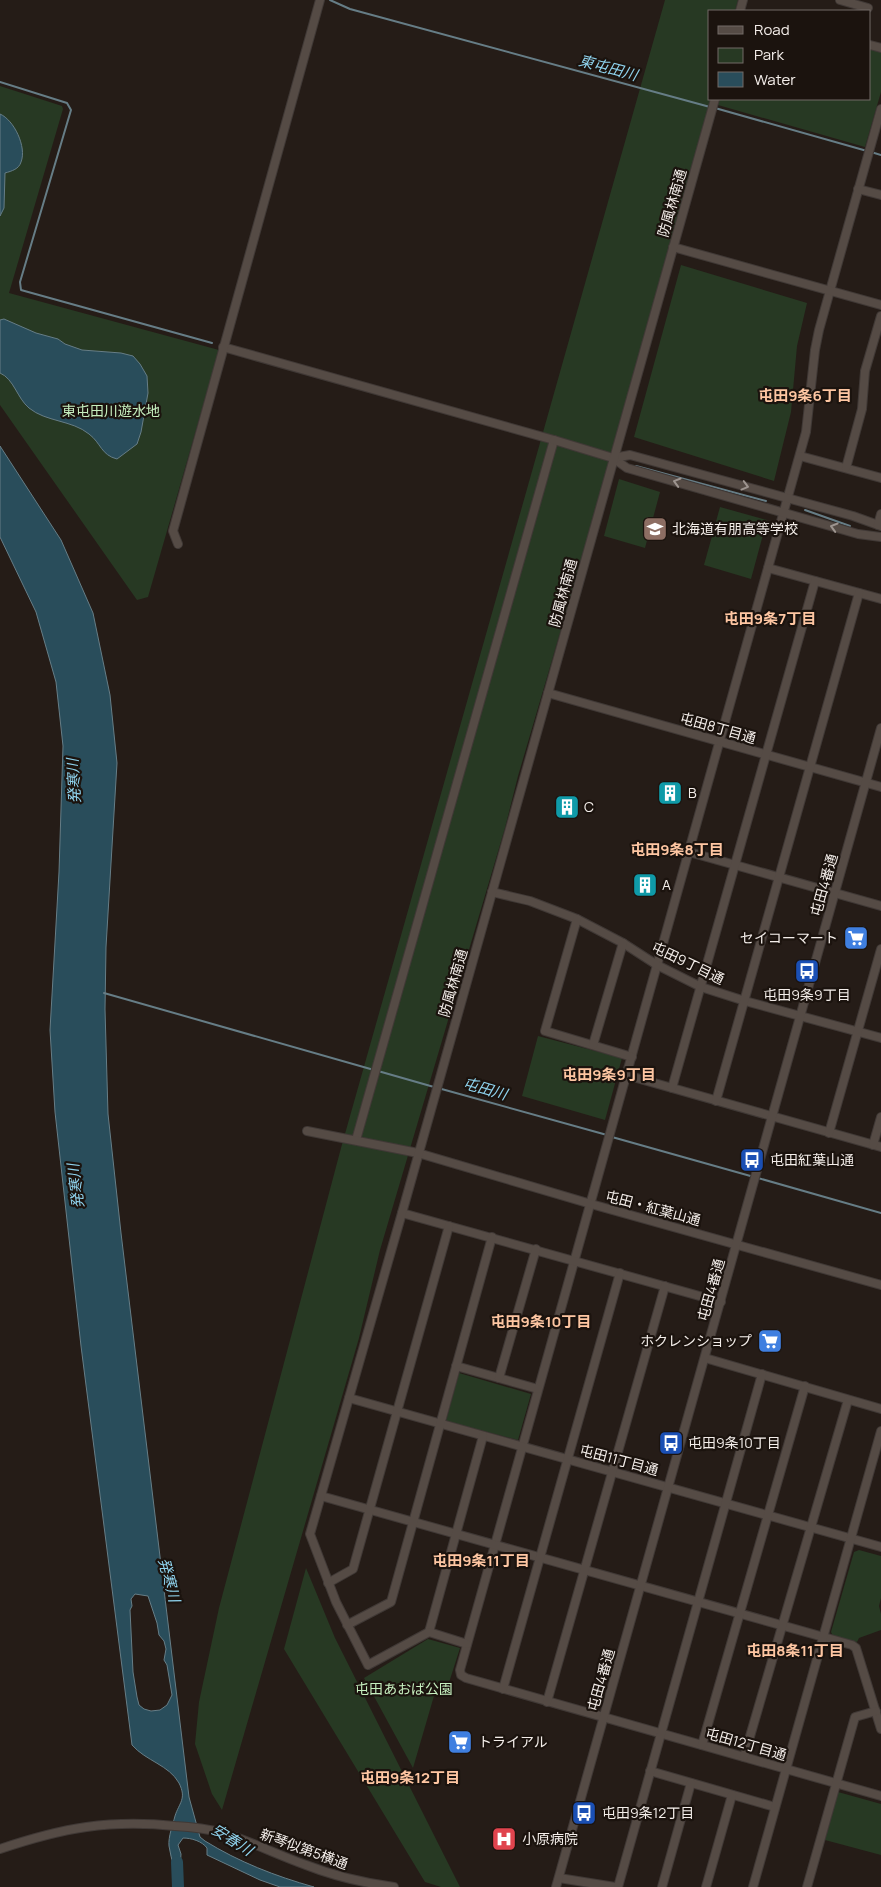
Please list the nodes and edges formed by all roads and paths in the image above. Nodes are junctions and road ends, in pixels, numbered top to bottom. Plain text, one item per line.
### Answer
1 (840, 0) edge
2 (319, 1) edge
3 (868, 6) edge
4 (715, 100) edge
5 (881, 109) edge
6 (858, 189) junction
7 (881, 195) edge
8 (673, 247) junction
9 (830, 290) junction
10 (881, 305) edge
11 (881, 316) edge
12 (223, 347) junction
13 (554, 440) junction
14 (800, 456) junction
15 (613, 458) junction
16 (846, 468) junction
17 (881, 478) edge
18 (788, 498) junction
19 (784, 512) junction
20 (881, 514) edge
21 (879, 526) edge
22 (881, 538) edge
23 (178, 544) dead end
24 (768, 568) junction
25 (815, 581) junction
26 (859, 593) junction
27 (881, 599) edge
28 (548, 693) junction
29 (881, 728) edge
30 (719, 741) junction
31 (766, 755) junction
32 (810, 768) junction
33 (866, 783) junction
34 (881, 787) edge
35 (689, 852) junction
36 (735, 865) junction
37 (780, 877) junction
38 (492, 892) junction
39 (835, 893) junction
40 (881, 906) edge
41 (577, 918) junction
42 (623, 943) junction
43 (881, 949) edge
44 (657, 965) junction
45 (701, 987) junction
46 (745, 1001) junction
47 (800, 1016) junction
48 (858, 1032) junction
49 (881, 1038) edge
50 (593, 1045) junction
51 (632, 1057) junction
52 (626, 1076) junction
53 (672, 1088) junction
54 (716, 1100) junction
55 (773, 1117) junction
56 (881, 1117) edge
57 (307, 1130) dead end
58 (829, 1133) junction
59 (356, 1140) junction
60 (877, 1146) edge
61 (418, 1153) junction
62 (591, 1204) junction
63 (402, 1212) junction
64 (450, 1226) junction
65 (492, 1237) junction
66 (737, 1244) junction
67 (536, 1249) junction
68 (574, 1260) junction
69 (620, 1273) junction
70 (881, 1285) edge
71 (665, 1286) junction
72 (721, 1302) junction
73 (705, 1358) junction
74 (456, 1366) junction
75 (762, 1374) junction
76 (499, 1378) junction
77 (805, 1386) junction
78 (538, 1388) junction
79 (349, 1398) junction
80 (848, 1400) junction
81 (881, 1409) edge
82 (397, 1412) junction
83 (440, 1424) junction
84 (881, 1431) edge
85 (483, 1436) junction
86 (521, 1446) junction
87 (877, 1458) edge
88 (567, 1459) junction
89 (612, 1471) junction
90 (669, 1487) junction
91 (321, 1496) junction
92 (726, 1503) junction
93 (369, 1510) junction
94 (769, 1515) junction
95 (413, 1522) junction
96 (810, 1527) junction
97 (456, 1534) junction
98 (851, 1538) junction
99 (494, 1545) junction
100 (881, 1547) edge
101 (540, 1558) junction
102 (584, 1570) junction
103 (328, 1583) junction
104 (640, 1586) junction
105 (698, 1602) junction
106 (740, 1614) junction
107 (347, 1625) junction
108 (782, 1626) junction
109 (429, 1632) junction
110 (823, 1637) junction
111 (467, 1644) junction
112 (503, 1689) junction
113 (547, 1702) junction
114 (876, 1711) junction
115 (604, 1717) junction
116 (881, 1730) edge
117 (661, 1734) junction
118 (702, 1745) junction
119 (744, 1757) junction
120 (786, 1769) junction
121 (650, 1771) junction
122 (691, 1783) junction
123 (836, 1783) junction
124 (732, 1795) junction
125 (881, 1796) edge
126 (775, 1807) junction
127 (0, 1849) edge
128 (559, 1878) junction
129 (394, 1887) edge
130 (556, 1887) edge
131 (617, 1887) edge
132 (662, 1887) edge
133 (706, 1887) edge
134 (753, 1887) edge
135 (807, 1887) edge

1 - 3 street
2 - 12 street
4 - 8 street, 防風林南通
5 - 6 street
6 - 7 street
6 - 9 street
8 - 9 street
8 - 15 street, 防風林南通
9 - 10 street
9 - 14 street
11 - 16 street
12 - 13 street
12 - 23 street
13 - 15 street
13 - 59 street
14 - 16 street
14 - 18 street
15 -> 18 street
19 -> 15 street
15 - 28 street, 防風林南通
16 - 17 street
18 - 19 street
18 - 21 street
22 -> 19 street
19 - 24 street
20 - 21 street
24 - 25 street
24 - 30 street
25 - 26 street
25 - 31 street
26 - 27 street
26 - 32 street
28 - 30 street, 屯田8丁目通
28 - 38 street, 防風林南通
29 - 33 street, 屯田4番通
30 - 31 street, 屯田8丁目通
30 - 35 street
31 - 32 street, 屯田8丁目通
31 - 36 street
32 - 33 street, 屯田8丁目通
32 - 37 street
33 - 34 street, 屯田8丁目通
33 - 39 street, 屯田4番通
35 - 36 street
35 - 44 street
36 - 37 street
36 - 45 street
37 - 39 street
37 - 46 street
38 - 41 street, 屯田9丁目通
38 - 61 street, 防風林南通
39 - 40 street
39 - 47 street, 屯田4番通
41 - 42 street, 屯田9丁目通
41 - 50 street
42 - 44 street, 屯田9丁目通
42 - 50 street
43 - 48 street
44 - 45 street, 屯田9丁目通
44 - 51 street
45 - 46 street, 屯田9丁目通
45 - 53 street
46 - 47 street, 屯田9丁目通
46 - 54 street
47 - 48 street, 屯田9丁目通
47 - 55 street, 屯田4番通
48 - 49 street, 屯田9丁目通
48 - 58 street
50 - 51 street
51 - 52 street
52 - 53 street
52 - 62 street
53 - 54 street
54 - 55 street
55 - 58 street
55 - 66 street, 屯田4番通
56 - 60 street
57 - 59 street, 屯田・紅葉山通
58 - 60 street
59 - 61 street, 屯田・紅葉山通
61 - 62 street, 屯田・紅葉山通
61 - 63 street
62 - 66 street, 屯田・紅葉山通
62 - 68 street
63 - 64 street
63 - 79 street
64 - 65 street
64 - 82 street
65 - 67 street
65 - 74 street
66 - 70 street, 屯田・紅葉山通
66 - 72 street, 屯田4番通
67 - 68 street
67 - 76 street
68 - 69 street
68 - 78 street
69 - 71 street
69 - 88 street
71 - 72 street
71 - 89 street
72 - 73 street, 屯田4番通
73 - 75 street
73 - 90 street, 屯田4番通
74 - 76 street
74 - 83 street
75 - 77 street
75 - 92 street
76 - 78 street
77 - 80 street
77 - 94 street
78 - 86 street
79 - 82 street, 屯田11丁目通
79 - 91 street
80 - 81 street
80 - 96 street
82 - 83 street, 屯田11丁目通
82 - 93 street
83 - 85 street, 屯田11丁目通
83 - 95 street
84 - 87 street
85 - 86 street, 屯田11丁目通
85 - 97 street
86 - 88 street, 屯田11丁目通
86 - 99 street
87 - 98 street
88 - 89 street, 屯田11丁目通
88 - 101 street
89 - 90 street, 屯田11丁目通
89 - 102 street
90 - 92 street, 屯田11丁目通
90 - 104 street, 屯田4番通
91 - 93 street
91 - 103 street
92 - 94 street, 屯田11丁目通
92 - 105 street
93 - 95 street
93 - 103 street
94 - 96 street, 屯田11丁目通
94 - 106 street
95 - 97 street
95 - 107 street
96 - 98 street, 屯田11丁目通
96 - 108 street
97 - 99 street
97 - 109 street
98 - 100 street, 屯田11丁目通
98 - 110 street
99 - 101 street
99 - 111 street
101 - 102 street
101 - 112 street
102 - 104 street
102 - 113 street
103 - 107 street
104 - 105 street
104 - 115 street, 屯田4番通
105 - 106 street
105 - 117 street
106 - 108 street
106 - 118 street
107 - 109 street
108 - 110 street
108 - 119 street
109 - 111 street
110 - 114 street
110 - 120 street
111 - 112 street, 屯田12丁目通
112 - 113 street, 屯田12丁目通
113 - 115 street, 屯田12丁目通
114 - 116 street
114 - 123 street
115 - 117 street, 屯田12丁目通
115 - 128 street, 屯田4番通
117 - 118 street, 屯田12丁目通
117 - 121 street
118 - 119 street, 屯田12丁目通
119 - 120 street, 屯田12丁目通
120 - 123 street, 屯田12丁目通
120 - 126 street
121 - 122 street
121 - 131 street
122 - 124 street
122 - 132 street
123 - 125 street, 屯田12丁目通
123 - 135 street
124 - 126 street
124 - 133 street
126 - 134 street
127 - 129 street, 新琴似第5横通
128 - 130 street, 屯田4番通
128 - 131 street

